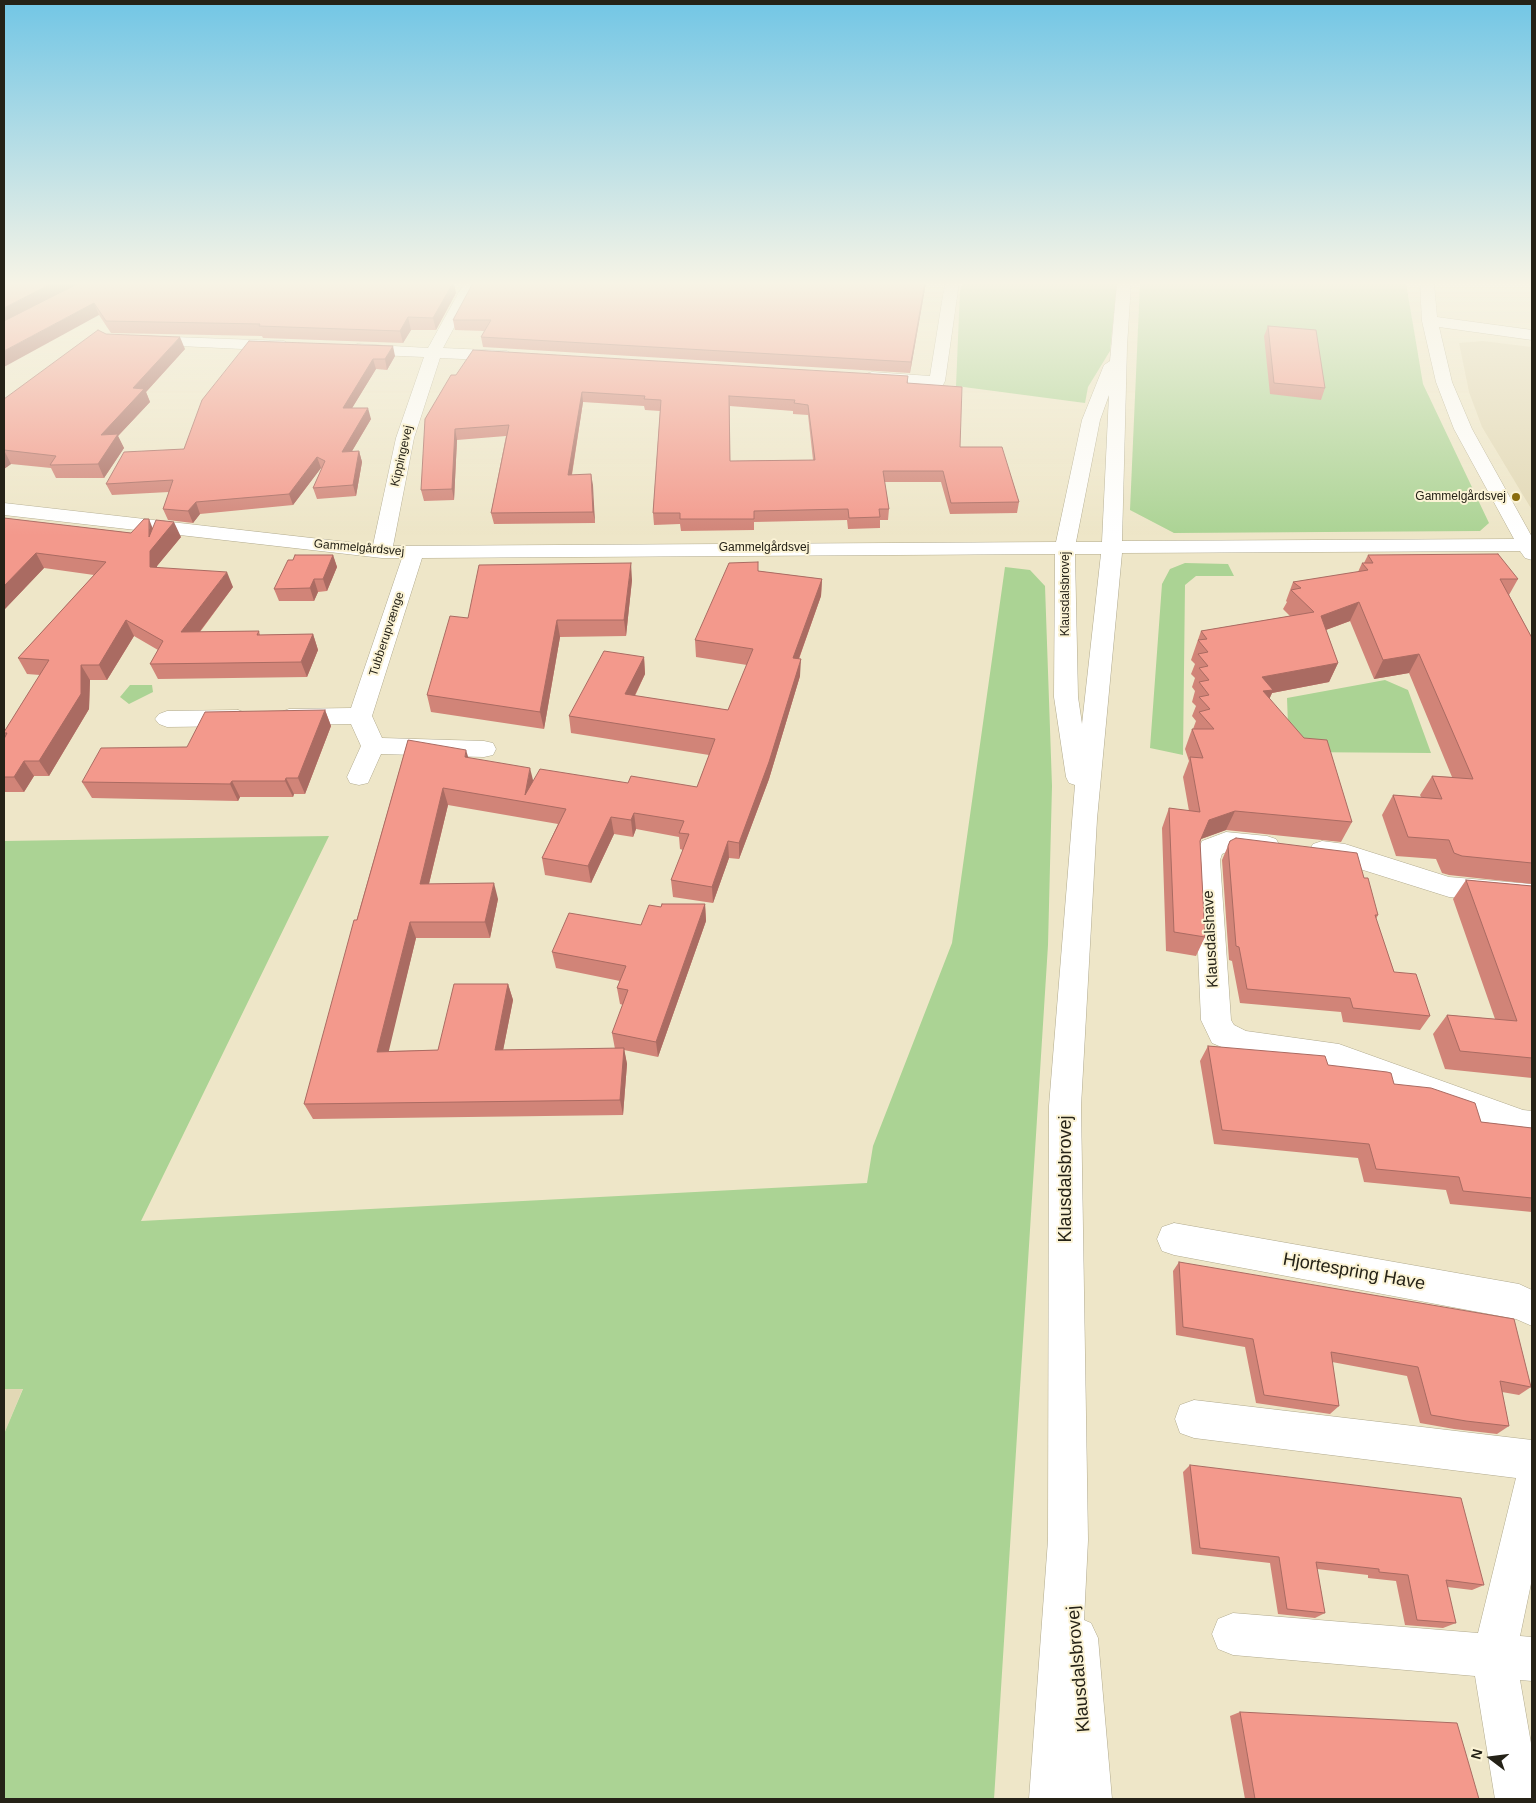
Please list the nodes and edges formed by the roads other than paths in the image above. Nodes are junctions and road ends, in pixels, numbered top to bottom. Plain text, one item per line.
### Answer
1 (429, 367) edge
2 (939, 367) edge
3 (1111, 367) edge
4 (1118, 367) edge
5 (1441, 367) edge
6 (858, 377) edge
7 (5, 510) edge
8 (1512, 518) junction
9 (1532, 521) edge
10 (1065, 547) junction
11 (1112, 548) junction
12 (1530, 549) edge
13 (382, 552) junction
14 (414, 552) junction
15 (360, 716) junction
16 (167, 719) dead end
17 (373, 746) junction
18 (484, 749) dead end
19 (359, 777) dead end
20 (1084, 818) junction
21 (1532, 894) edge
22 (1532, 1125) edge
23 (1174, 1239) dead end
24 (1532, 1308) edge
25 (1194, 1419) dead end
26 (1532, 1460) edge
27 (1532, 1487) edge
28 (1068, 1540) junction
29 (1233, 1634) dead end
30 (1513, 1658) edge
31 (1052, 1799) edge
32 (1089, 1799) edge
33 (1518, 1799) edge

1 - 13 street, Kippingevej
2 - 6 street
3 - 10 street, Klausdalsbrovej
4 - 11 street, Klausdalsbrovej
5 - 8 street
7 - 13 street, Gammelgårdsvej
8 - 9 street
8 - 12 street
10 - 11 street, Gammelgårdsvej
10 - 14 street, Gammelgårdsvej
10 - 20 street, Klausdalsbrovej
11 - 12 street, Gammelgårdsvej
11 - 20 street, Klausdalsbrovej
13 - 14 street, Gammelgårdsvej
14 - 15 street, Tubberupvænge
15 - 16 street
15 - 17 street
17 - 18 street
17 - 19 street
20 - 28 street, Klausdalsbrovej
21 - 22 street, Klausdalshave
23 - 24 street, Hjortespring Have
25 - 26 street
27 - 30 street
28 - 31 street, Klausdalsbrovej
28 - 32 street, Klausdalsbrovej
29 - 30 street
30 - 33 street

